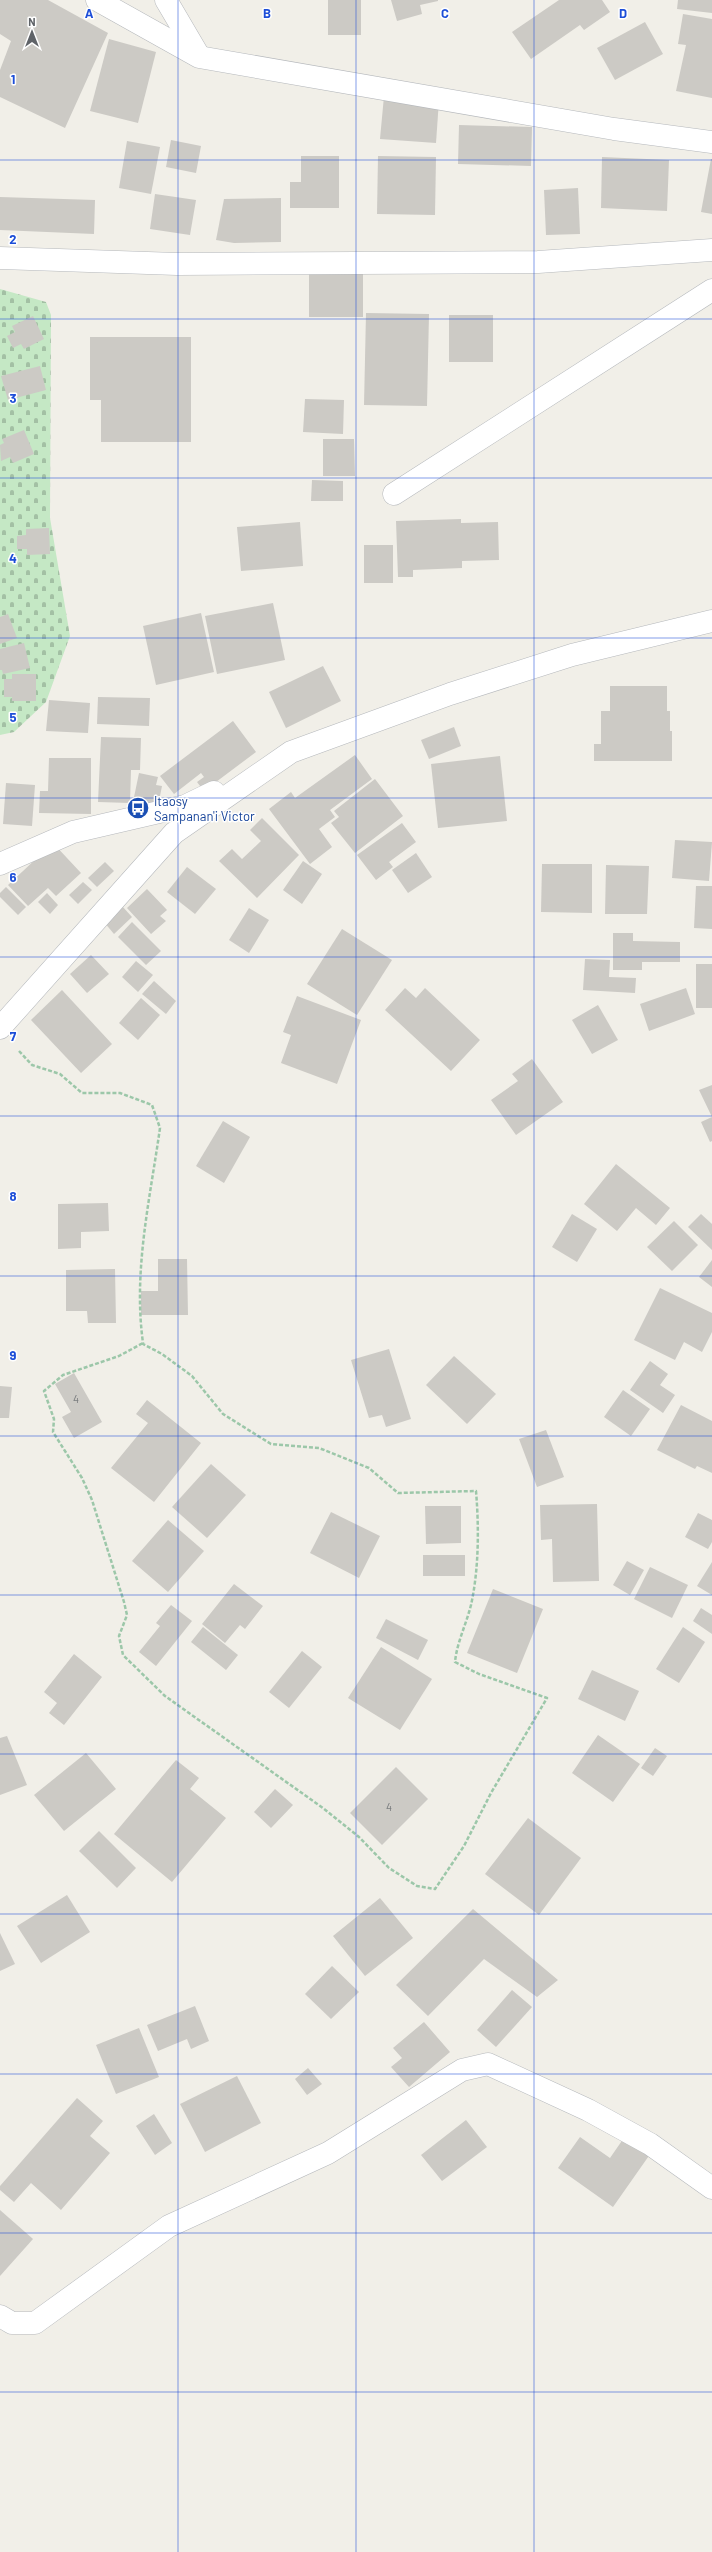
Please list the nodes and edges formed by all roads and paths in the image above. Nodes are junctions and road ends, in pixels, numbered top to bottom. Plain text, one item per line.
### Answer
1 (97, 0) edge
2 (166, 0) edge
3 (199, 57) junction
4 (712, 142) edge
5 (712, 250) edge
6 (0, 258) edge
7 (712, 290) edge
8 (394, 494) dead end
9 (712, 621) edge
10 (291, 752) junction
11 (0, 864) edge
12 (0, 1028) edge
13 (16, 1048) dead end
14 (143, 1343) junction
15 (712, 2188) edge
16 (0, 2316) edge

1 - 3 street
2 - 3 street
3 - 4 street
5 - 6 street
7 - 8 street
9 - 10 street
10 - 11 street
10 - 12 street
13 - 14 path
14 - 14 path
15 - 16 street

